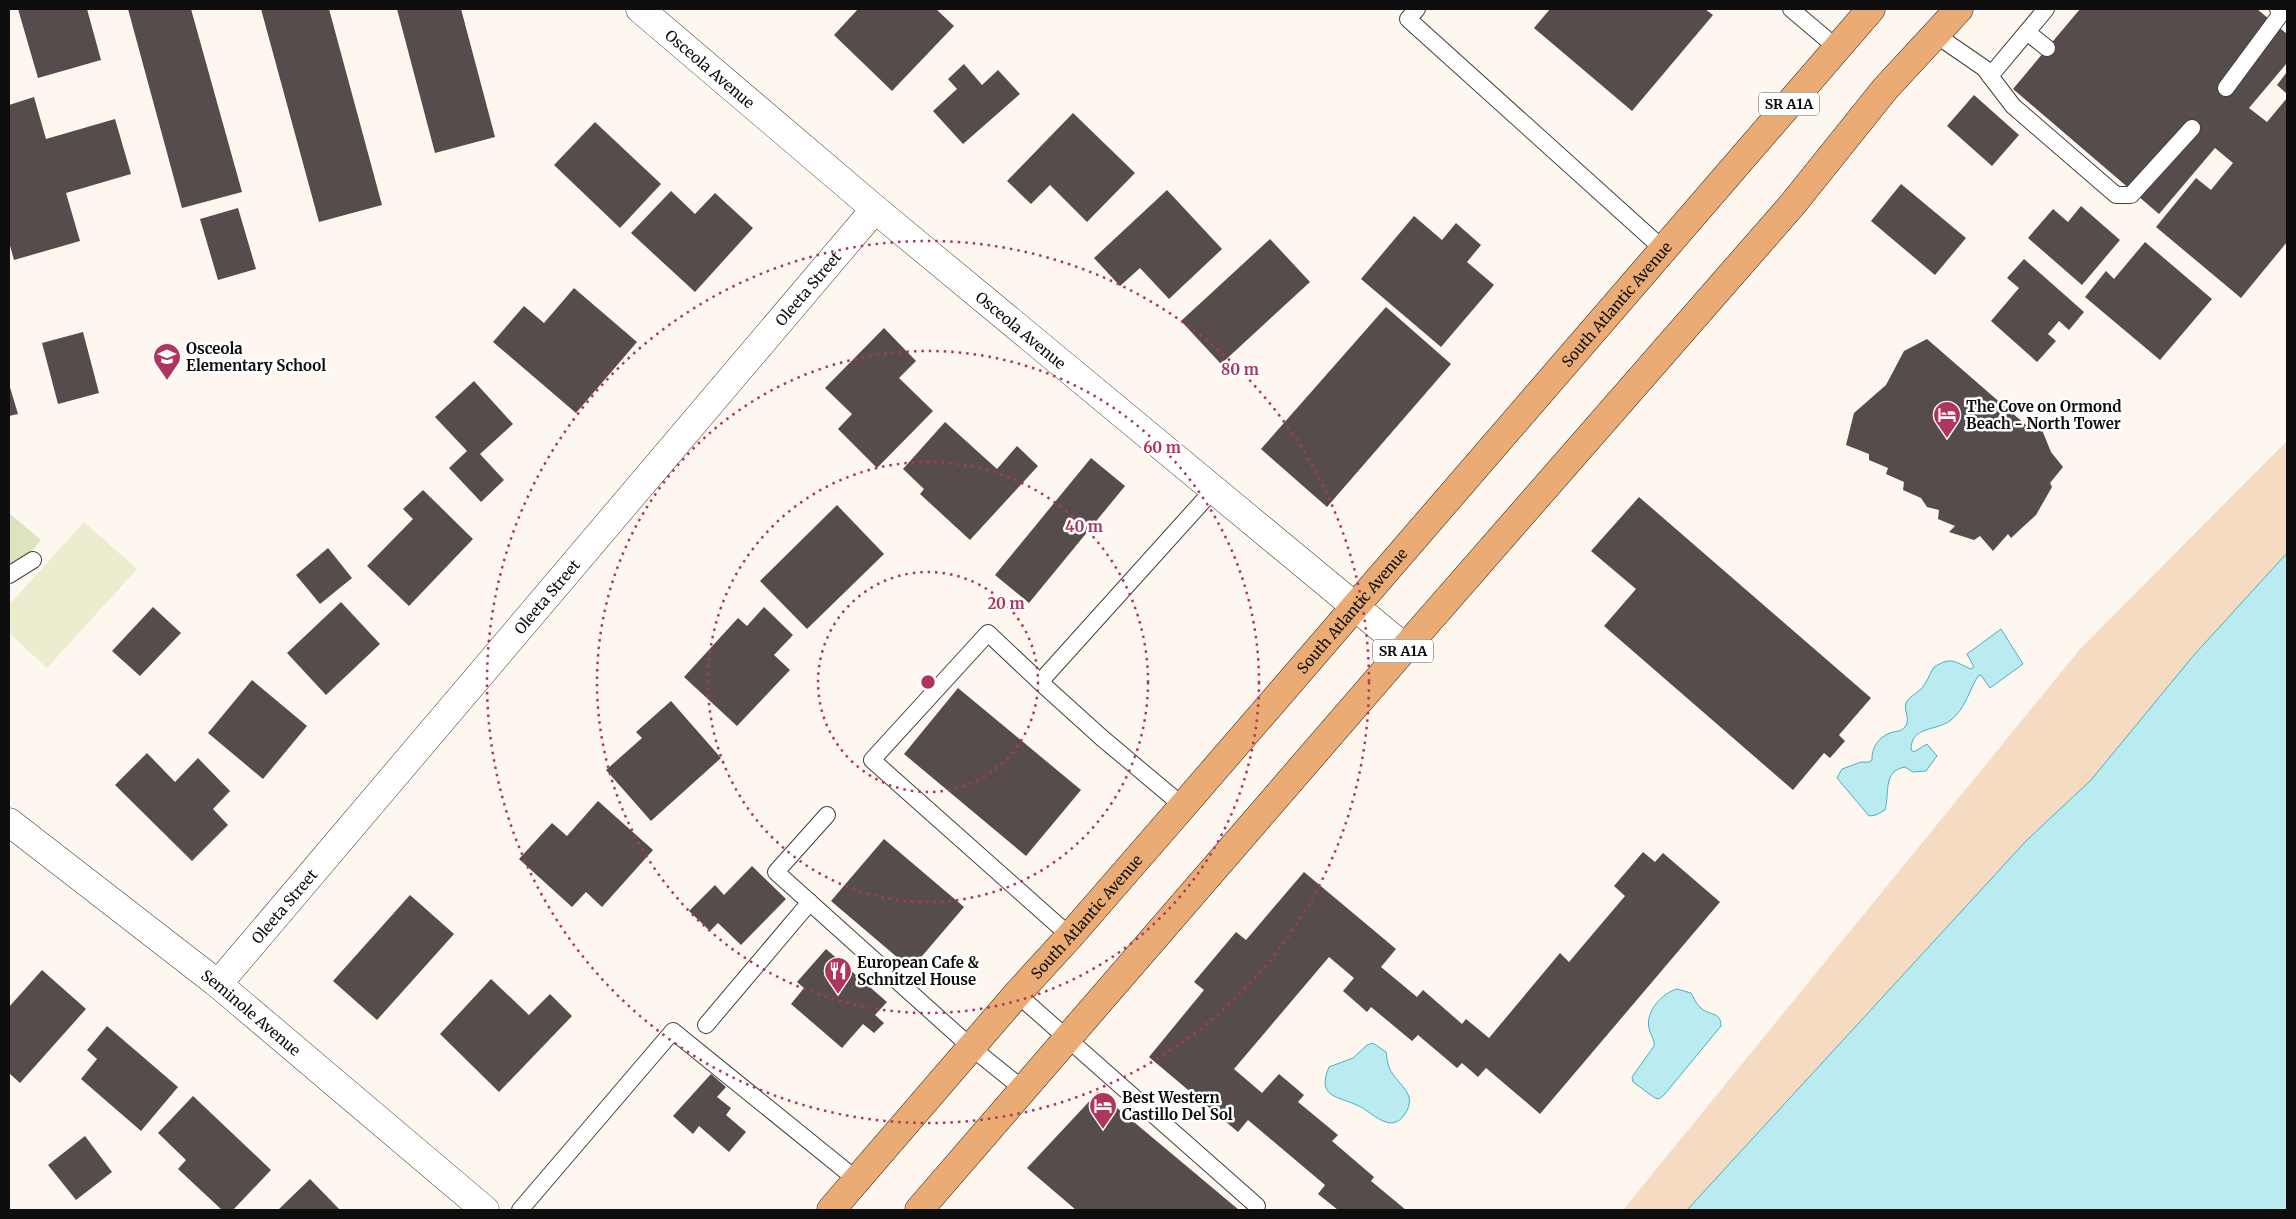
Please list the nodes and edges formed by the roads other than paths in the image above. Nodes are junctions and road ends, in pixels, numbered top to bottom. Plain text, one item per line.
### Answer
1 (640, 9) edge
2 (1417, 9) edge
3 (1791, 9) edge
4 (1871, 9) edge
5 (1958, 9) edge
6 (2046, 9) edge
7 (2279, 12) edge
8 (2027, 32) junction
9 (1936, 35) junction
10 (1837, 48) junction
11 (2047, 48) dead end
12 (1990, 76) junction
13 (2226, 88) dead end
14 (2192, 128) dead end
15 (875, 209) junction
16 (1664, 249) junction
17 (1213, 490) junction
18 (34, 560) dead end
19 (9, 575) edge
20 (1354, 606) junction
21 (1405, 648) junction
22 (1040, 682) junction
23 (1183, 806) junction
24 (827, 815) dead end
25 (9, 822) edge
26 (810, 902) junction
27 (1070, 936) junction
28 (218, 984) junction
29 (1017, 994) junction
30 (706, 1025) dead end
31 (1067, 1040) junction
32 (972, 1048) junction
33 (1023, 1090) junction
34 (857, 1180) junction
35 (1257, 1206) dead end
36 (485, 1210) edge
37 (520, 1210) edge
38 (831, 1210) edge
39 (919, 1210) edge

1 - 15 street, Osceola Avenue
2 - 16 lane
3 - 10 lane
4 - 10 main road, South Atlantic Avenue / SR A1A
5 - 9 main road, SR A1A
6 - 8 lane
7 - 13 lane
8 - 11 lane
8 - 12 lane
9 - 12 lane
9 - 21 main road, SR A1A
10 - 16 main road, South Atlantic Avenue / SR A1A
12 - 14 lane
15 - 17 street, Osceola Avenue
15 - 28 street, Oleeta Street
16 - 20 main road, South Atlantic Avenue / SR A1A
17 - 20 street, Osceola Avenue
17 - 22 lane
18 - 19 lane
20 - 21 street, Osceola Avenue
20 - 23 main road, South Atlantic Avenue / SR A1A
21 - 31 main road, SR A1A
22 - 23 lane
22 - 27 lane
23 - 27 main road, South Atlantic Avenue / SR A1A
24 - 26 lane
25 - 28 street, Seminole Avenue
26 - 30 lane
26 - 32 lane
27 - 29 main road, South Atlantic Avenue / SR A1A
28 - 36 street, Seminole Avenue
29 - 31 lane
29 - 32 main road, South Atlantic Avenue / SR A1A
31 - 33 main road, SR A1A
31 - 35 lane
32 - 33 lane
32 - 34 main road, South Atlantic Avenue / SR A1A
33 - 39 main road, SR A1A
34 - 37 lane
34 - 38 main road, South Atlantic Avenue / SR A1A

